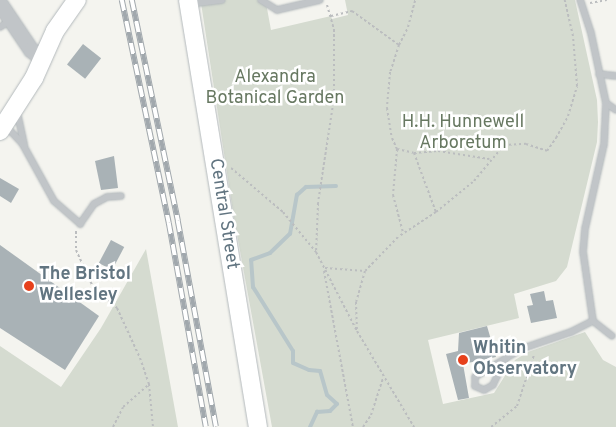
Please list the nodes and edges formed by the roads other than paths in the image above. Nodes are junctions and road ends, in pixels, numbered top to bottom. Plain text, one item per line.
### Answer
1 (77, 0) edge
2 (222, 0) edge
3 (261, 0) edge
4 (320, 0) edge
5 (189, 2) edge
6 (581, 2) edge
7 (0, 4) edge
8 (5, 24) edge
9 (42, 58) junction
10 (599, 74) junction
11 (616, 76) edge
12 (606, 103) junction
13 (16, 107) junction
14 (616, 110) edge
15 (2, 128) edge
16 (25, 149) junction
17 (121, 196) dead end
18 (593, 321) junction
19 (612, 336) dead end
20 (506, 358) junction
21 (258, 427) edge

1 - 9 main road
2 - 5 lane
3 - 4 lane
5 - 21 main road, Central Street
6 - 10 lane
7 - 8 street
8 - 9 street
9 - 13 main road
10 - 11 lane
10 - 12 lane
12 - 14 lane
12 - 18 lane
13 - 15 main road
13 - 16 lane
15 - 16 lane
16 - 17 lane
18 - 19 lane
18 - 20 lane
20 - 20 lane

